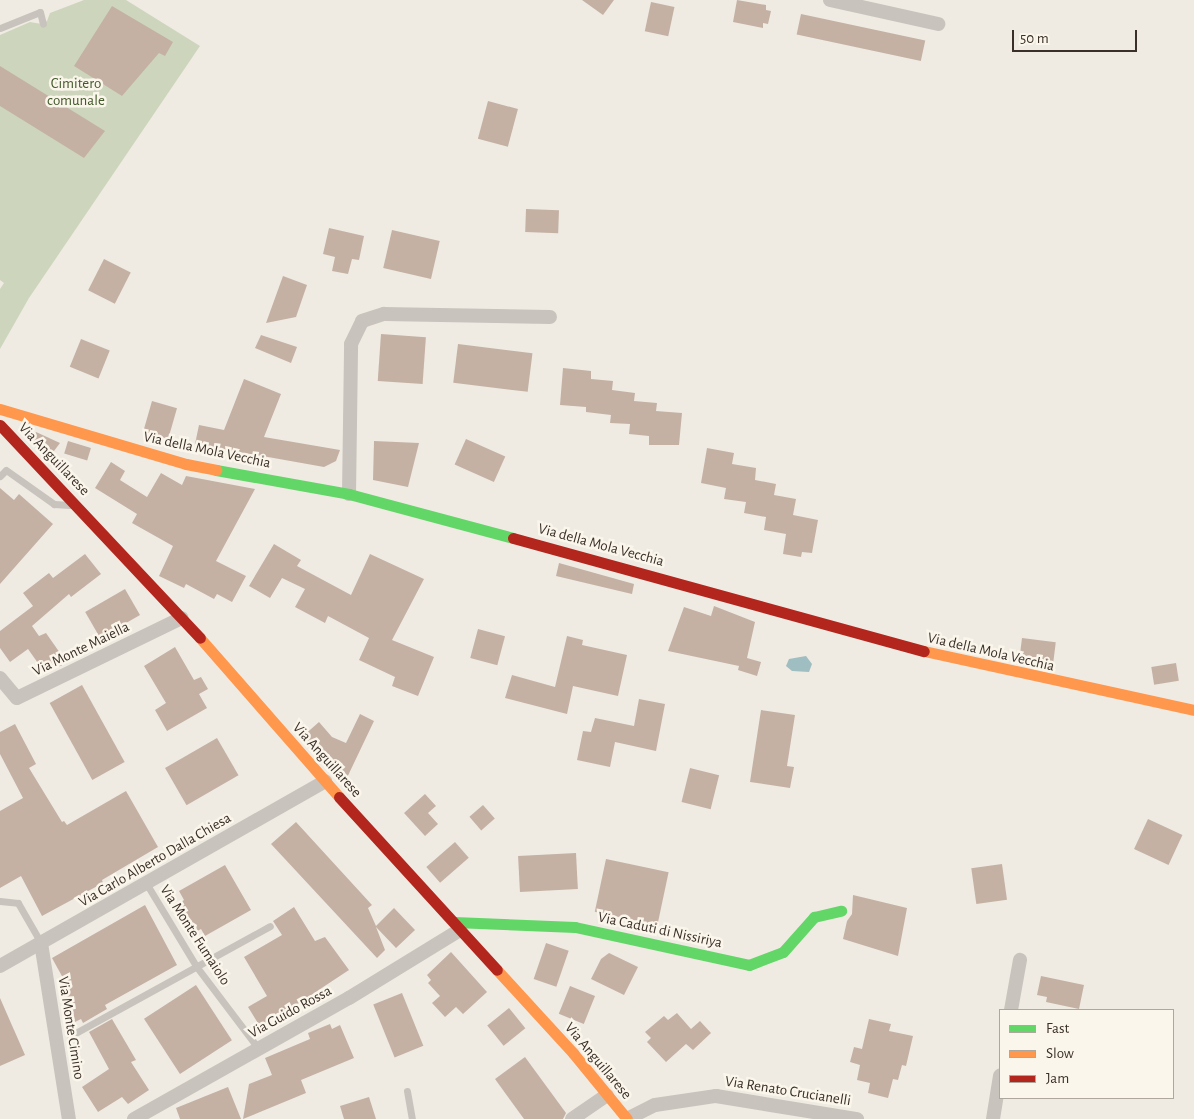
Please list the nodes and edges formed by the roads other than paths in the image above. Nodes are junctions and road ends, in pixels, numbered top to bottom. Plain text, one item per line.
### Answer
1 (830, 0) edge
2 (44, 24) dead end
3 (938, 24) dead end
4 (0, 28) edge
5 (550, 317) dead end
6 (0, 409) edge
7 (0, 425) edge
8 (0, 476) edge
9 (349, 494) junction
10 (78, 505) junction
11 (182, 618) junction
12 (0, 678) edge
13 (1194, 710) edge
14 (325, 781) junction
15 (146, 883) junction
16 (0, 901) edge
17 (841, 911) dead end
18 (270, 926) dead end
19 (457, 926) junction
20 (41, 943) junction
21 (1020, 960) dead end
22 (0, 966) edge
23 (196, 966) junction
24 (1012, 1009) edge
25 (70, 1036) dead end
26 (258, 1048) junction
27 (999, 1082) edge
28 (407, 1091) dead end
29 (607, 1095) junction
30 (69, 1119) edge
31 (134, 1119) edge
32 (412, 1119) edge
33 (572, 1119) edge
34 (627, 1119) edge
35 (857, 1119) edge
36 (993, 1119) edge

1 - 3 street
2 - 4 lane
5 - 9 street
6 - 9 street, Via della Mola Vecchia
7 - 10 street, Via Anguillarese
8 - 10 lane
9 - 13 street, Via della Mola Vecchia
10 - 11 street, Via Anguillarese
11 - 12 street, Via Monte Maiella
11 - 14 street, Via Anguillarese
14 - 15 street, Via Carlo Alberto Dalla Chiesa
14 - 19 street, Via Anguillarese
15 - 20 street, Via Carlo Alberto Dalla Chiesa
15 - 23 lane, Via Monte Fumaiolo
16 - 20 lane
17 - 19 street, Via Caduti di Nissiriya
18 - 23 lane
19 - 26 street, Via Guido Rossa
19 - 29 street, Via Anguillarese
20 - 22 street, Via Carlo Alberto Dalla Chiesa
20 - 30 street, Via Monte Cimino
21 - 24 street
23 - 25 lane
23 - 26 lane, Via Monte Fumaiolo
26 - 31 street, Via Guido Rossa
27 - 36 street
28 - 32 lane
29 - 33 street
29 - 34 street, Via Anguillarese
34 - 35 street, Via Renato Crucianelli

